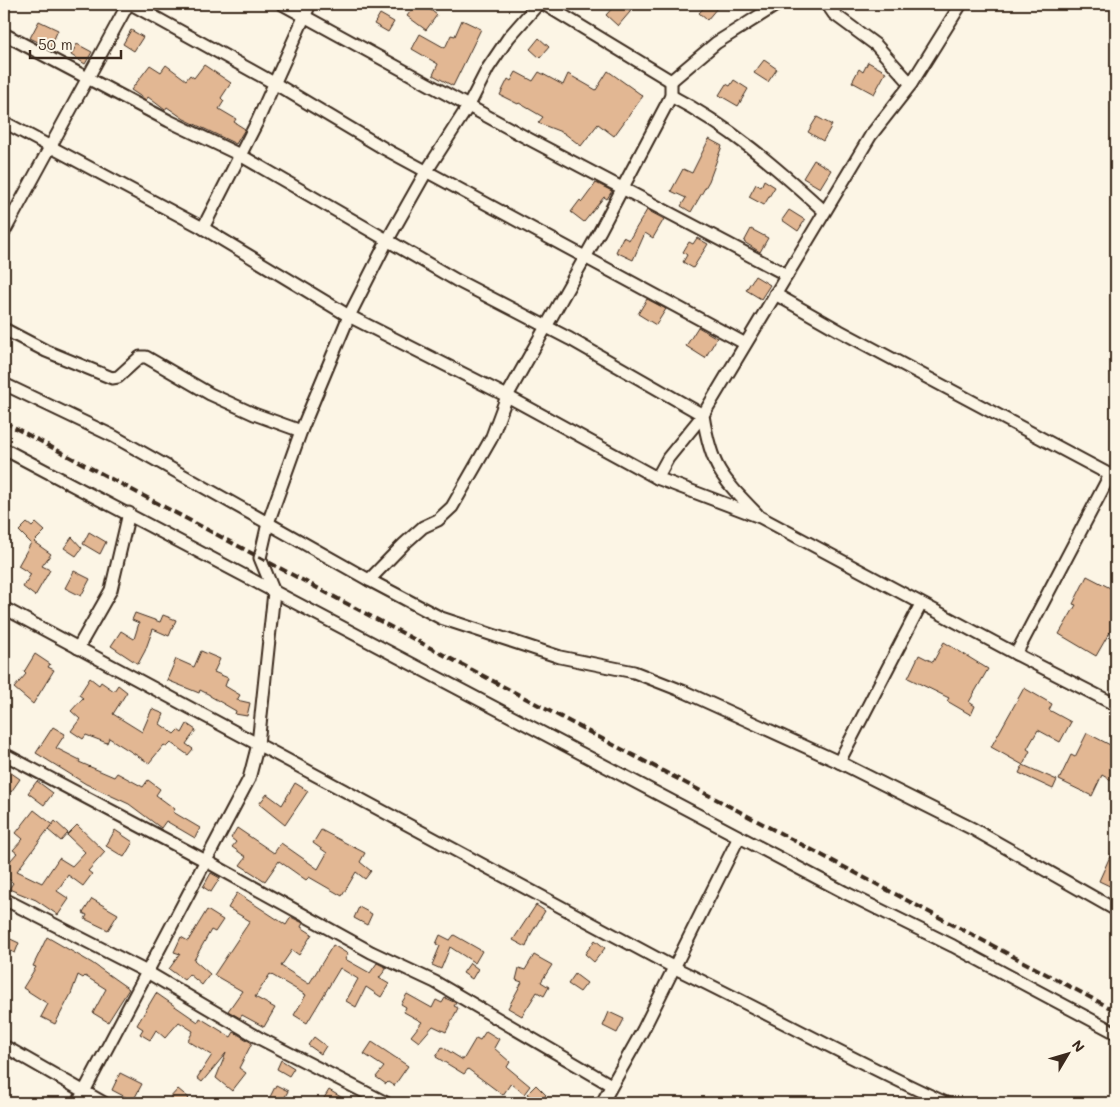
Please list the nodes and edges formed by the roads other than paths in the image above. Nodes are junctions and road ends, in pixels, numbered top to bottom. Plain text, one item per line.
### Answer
1 (129, 4) edge
2 (282, 4) edge
3 (310, 4) edge
4 (538, 4) edge
5 (544, 4) edge
6 (778, 4) edge
7 (827, 4) edge
8 (961, 4) edge
9 (304, 15) junction
10 (4, 34) edge
11 (88, 78) junction
12 (671, 81) junction
13 (274, 83) junction
14 (911, 84) junction
15 (671, 96) junction
16 (469, 105) junction
17 (4, 122) edge
18 (51, 146) junction
19 (240, 154) junction
20 (426, 172) junction
21 (623, 187) junction
22 (824, 211) junction
23 (203, 228) junction
24 (4, 232) edge
25 (387, 241) junction
26 (584, 259) junction
27 (787, 275) junction
28 (775, 294) junction
29 (349, 316) junction
30 (545, 327) junction
31 (4, 329) edge
32 (744, 343) junction
33 (4, 384) edge
34 (507, 396) junction
35 (703, 415) junction
36 (301, 431) junction
37 (4, 449) edge
38 (1113, 476) edge
39 (657, 478) junction
40 (128, 513) junction
41 (760, 517) junction
42 (268, 523) junction
43 (369, 580) junction
44 (274, 592) junction
45 (921, 604) junction
46 (4, 608) edge
47 (78, 648) junction
48 (1016, 654) junction
49 (1116, 705) edge
50 (258, 744) junction
51 (4, 754) edge
52 (839, 762) junction
53 (739, 837) junction
54 (206, 861) junction
55 (4, 899) edge
56 (1116, 910) edge
57 (675, 968) junction
58 (147, 972) junction
59 (1116, 1033) edge
60 (4, 1046) edge
61 (611, 1085) junction
62 (81, 1098) edge
63 (104, 1103) edge
64 (386, 1103) edge
65 (602, 1103) edge
66 (946, 1103) edge

1 - 11 street
1 - 13 street
2 - 9 street
3 - 9 street
4 - 16 street
5 - 12 street
6 - 12 street
7 - 14 street
8 - 14 street
9 - 13 street
9 - 16 street
10 - 11 street
11 - 18 street
11 - 19 street
12 - 15 street
13 - 19 street
13 - 20 street
14 - 22 street
15 - 21 street
15 - 22 street
16 - 20 street
16 - 21 street
17 - 18 street
18 - 23 street
18 - 24 street
19 - 23 street
19 - 25 street
20 - 25 street
20 - 26 street
21 - 26 street
21 - 27 street
22 - 27 street
23 - 29 street
25 - 29 street
25 - 30 street
26 - 30 street
26 - 32 street
27 - 28 street
28 - 32 street
28 - 38 street
29 - 34 street
29 - 36 street
30 - 34 street
30 - 35 street
31 - 36 street
32 - 35 street
33 - 42 street
34 - 39 street
34 - 43 street
35 - 39 street
35 - 41 street
36 - 42 street
37 - 40 street
38 - 48 street
39 - 41 street
40 - 44 street
40 - 47 street
41 - 45 street
42 - 43 street
42 - 44 street
43 - 52 street
44 - 50 street
44 - 53 street
45 - 48 street
45 - 52 street
46 - 47 street
47 - 50 street
48 - 49 street
50 - 54 street
50 - 57 street
51 - 54 street
52 - 56 street
53 - 57 street
53 - 59 street
54 - 58 street
54 - 61 street
55 - 58 street
57 - 61 street
57 - 66 street
58 - 62 street
58 - 64 street
60 - 62 street
61 - 65 street
62 - 63 street

